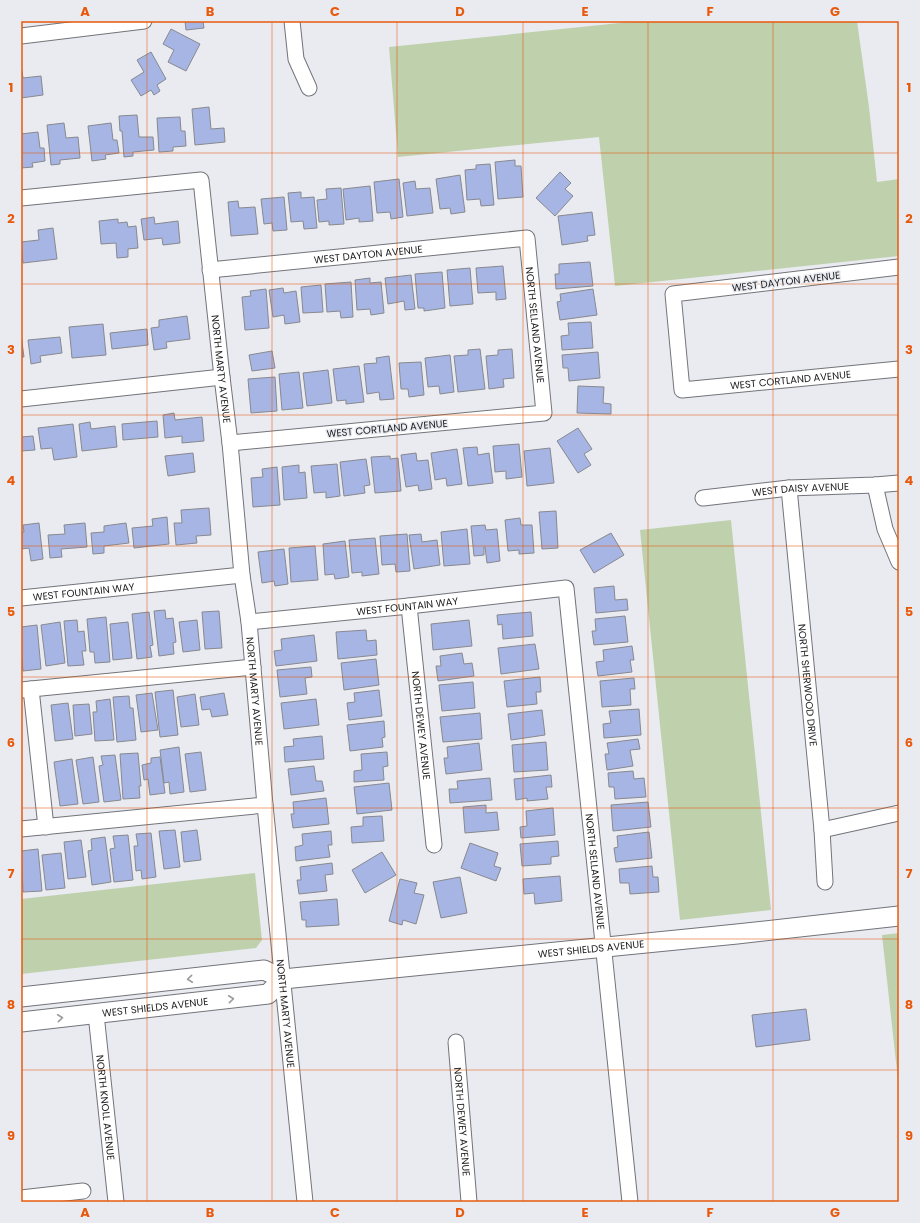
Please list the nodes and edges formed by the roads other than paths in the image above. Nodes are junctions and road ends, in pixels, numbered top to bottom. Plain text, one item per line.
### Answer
1 (144, 21) edge
2 (292, 21) edge
3 (21, 36) edge
4 (309, 88) dead end
5 (21, 198) edge
6 (527, 238) joint
7 (899, 267) edge
8 (210, 270) junction
9 (899, 369) edge
10 (222, 377) junction
11 (682, 390) joint
12 (21, 398) edge
13 (544, 413) joint
14 (230, 443) junction
15 (899, 483) edge
16 (875, 485) junction
17 (789, 488) junction
18 (703, 498) dead end
19 (899, 562) edge
20 (242, 575) junction
21 (566, 588) joint
22 (21, 598) edge
23 (409, 606) junction
24 (249, 622) junction
25 (253, 667) junction
26 (26, 690) edge
27 (265, 805) junction
28 (899, 812) edge
29 (46, 827) junction
30 (21, 830) edge
31 (822, 830) junction
32 (434, 845) dead end
33 (825, 882) dead end
34 (899, 916) edge
35 (604, 947) junction
36 (283, 979) junction
37 (21, 997) edge
38 (96, 1014) junction
39 (21, 1022) edge
40 (456, 1042) dead end
41 (83, 1191) dead end
42 (21, 1198) edge
43 (116, 1202) edge
44 (305, 1202) edge
45 (469, 1202) edge
46 (630, 1202) edge

1 - 3 street
2 - 4 street
5 - 8 street, NORTH MARTY AVENUE
6 - 8 street, WEST DAYTON AVENUE
6 - 13 street, NORTH SELLAND AVENUE
7 - 11 street, WEST DAYTON AVENUE
8 - 10 street, NORTH MARTY AVENUE
9 - 11 street, WEST CORTLAND AVENUE
10 - 12 street
10 - 14 street, NORTH MARTY AVENUE
13 - 14 street, WEST CORTLAND AVENUE
14 - 20 street, NORTH MARTY AVENUE
15 - 16 street, WEST DAISY AVENUE
16 - 17 street, WEST DAISY AVENUE
16 - 19 street
17 - 18 street, WEST DAISY AVENUE
17 - 31 street, NORTH SHERWOOD DRIVE
20 - 22 street, WEST FOUNTAIN WAY
20 - 24 street, NORTH MARTY AVENUE
21 - 23 street, WEST FOUNTAIN WAY
21 - 35 street, NORTH SELLAND AVENUE
23 - 24 street, WEST FOUNTAIN WAY
23 - 32 street, NORTH DEWEY AVENUE
24 - 25 street, NORTH MARTY AVENUE
25 - 26 street
25 - 27 street, NORTH MARTY AVENUE
26 - 29 street
27 - 29 street
27 - 36 street, NORTH MARTY AVENUE
28 - 31 street
29 - 30 street
31 - 33 street, NORTH SHERWOOD DRIVE
34 - 35 street, WEST SHIELDS AVENUE
35 - 36 street, WEST SHIELDS AVENUE
35 - 46 street, NORTH SELLAND AVENUE
36 -> 37 street
38 -> 36 street, WEST SHIELDS AVENUE
36 - 44 street, NORTH MARTY AVENUE
39 -> 38 street, WEST SHIELDS AVENUE
38 - 43 street, NORTH KNOLL AVENUE
40 - 45 street, NORTH DEWEY AVENUE
41 - 42 street

